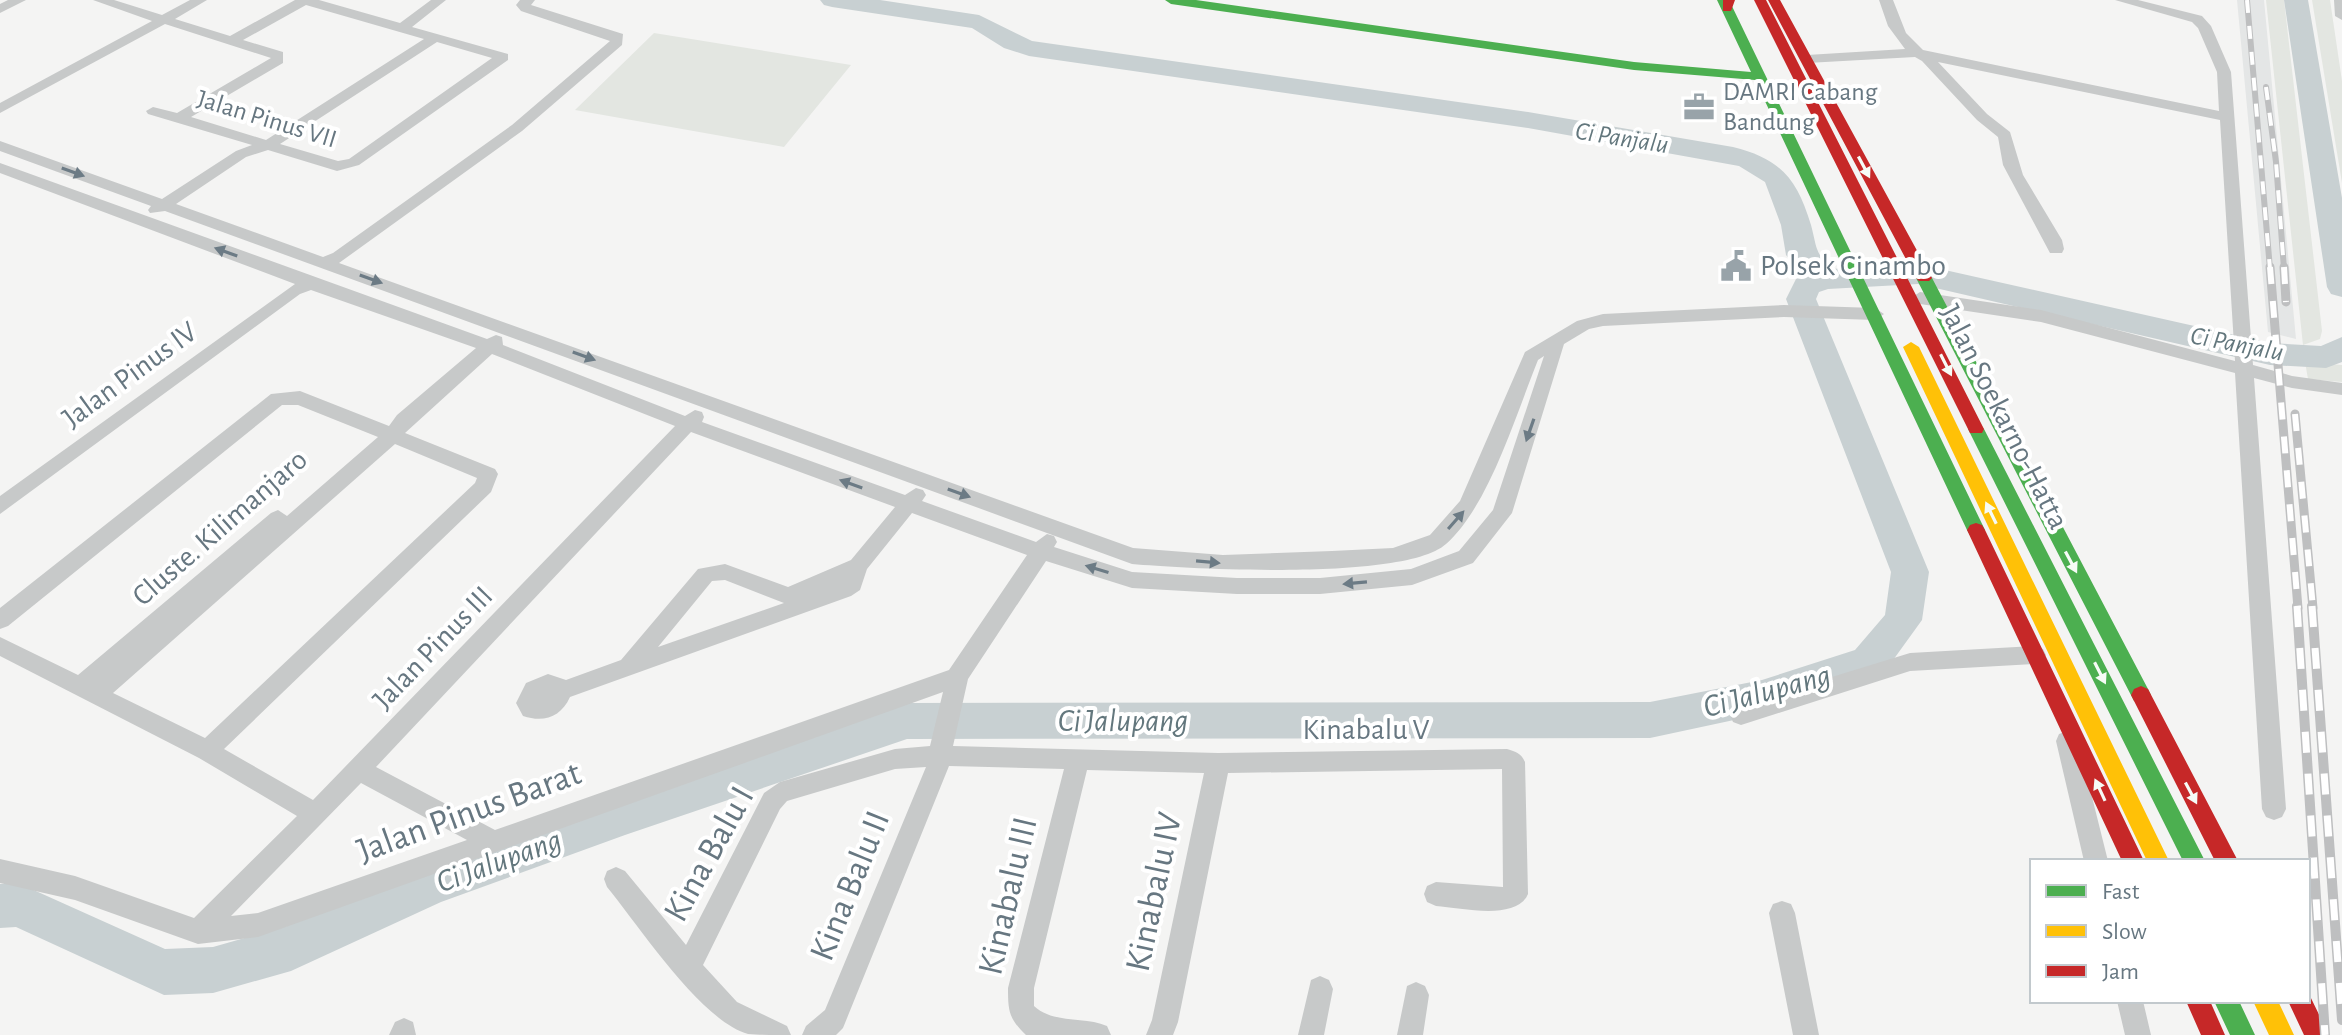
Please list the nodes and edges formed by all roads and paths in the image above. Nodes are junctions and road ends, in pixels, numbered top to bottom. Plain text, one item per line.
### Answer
1 (19, 0) edge
2 (100, 0) edge
3 (200, 0) edge
4 (304, 0) edge
5 (439, 0) edge
6 (528, 0) edge
7 (1171, 0) edge
8 (1760, 0) edge
9 (1774, 0) edge
10 (1886, 0) edge
11 (2122, 0) edge
12 (2341, 0) edge
13 (1729, 2) edge
14 (0, 9) edge
15 (2342, 16) edge
16 (161, 20) junction
17 (402, 28) junction
18 (427, 36) junction
19 (233, 40) junction
20 (1916, 53) junction
21 (1807, 59) junction
22 (1760, 77) junction
23 (0, 109) edge
24 (153, 111) dead end
25 (2229, 117) junction
26 (179, 118) junction
27 (252, 140) junction
28 (268, 145) junction
29 (0, 146) edge
30 (241, 154) junction
31 (0, 168) edge
32 (164, 204) junction
33 (139, 220) junction
34 (1854, 230) dead end
35 (2056, 249) dead end
36 (333, 262) junction
37 (302, 284) junction
38 (1912, 296) junction
39 (1933, 297) junction
40 (1873, 309) junction
41 (510, 329) junction
42 (1905, 334) dead end
43 (1556, 342) junction
44 (489, 346) junction
45 (1531, 356) junction
46 (1552, 363) junction
47 (2244, 364) junction
48 (2342, 389) edge
49 (709, 402) junction
50 (688, 424) junction
51 (391, 429) junction
52 (927, 481) junction
53 (908, 504) junction
54 (0, 506) edge
55 (1057, 529) junction
56 (1040, 551) junction
57 (858, 566) junction
58 (0, 620) edge
59 (0, 646) edge
60 (2035, 655) junction
61 (627, 669) junction
62 (954, 687) junction
63 (87, 691) junction
64 (561, 691) dead end
65 (2055, 693) junction
66 (1741, 715) dead end
67 (207, 751) junction
68 (940, 756) junction
69 (1077, 762) junction
70 (1218, 763) junction
71 (358, 770) junction
72 (2274, 809) dead end
73 (314, 813) junction
74 (493, 841) junction
75 (2096, 859) edge
76 (2132, 859) edge
77 (2157, 859) edge
78 (2193, 859) edge
79 (2226, 859) edge
80 (0, 871) edge
81 (616, 879) dead end
82 (1436, 894) dead end
83 (1782, 913) dead end
84 (198, 932) junction
85 (690, 965) junction
86 (1320, 989) dead end
87 (1416, 995) dead end
88 (2130, 1003) edge
89 (2199, 1003) edge
90 (2227, 1003) edge
91 (2266, 1003) edge
92 (2301, 1003) edge
93 (2211, 1031) edge
94 (778, 1035) edge
95 (815, 1035) edge
96 (1098, 1035) edge
97 (1159, 1035) edge
98 (1311, 1035) edge
99 (1410, 1035) edge
100 (1806, 1035) edge
101 (2138, 1035) edge
102 (2243, 1035) edge
103 (2282, 1035) edge
104 (2317, 1035) edge

1 - 14 street
2 - 16 street, Jalan Pinus VII
3 - 16 street
4 - 17 street, Jalan Pinus VII
4 - 19 street
5 - 17 street
6 - 36 street, Jalan Pinus IV
7 - 22 main road
8 - 38 main road, Jalan Soekarno-Hatta
9 - 21 main road
10 - 20 street
11 - 25 street
12 - 15 street
13 - 22 main road
13 - 34 main road
16 - 19 street, Jalan Pinus VII
16 - 23 street
17 - 18 street, Jalan Pinus VII
18 - 27 street
18 - 28 street
18 - 28 street, Jalan Pinus VII
19 - 26 street, Jalan Pinus VII
20 - 21 street
20 - 25 street
20 - 35 street
21 -> 39 main road, Jalan Soekarno-Hatta
22 - 40 main road
24 - 26 street
25 - 47 street
26 - 27 street, Jalan Pinus VII
27 - 28 street, Jalan Pinus VII
27 - 30 street
28 - 30 street
29 -> 32 street
30 - 32 street
31 - 33 street
32 - 33 street
32 - 36 street
37 -> 33 street
36 - 37 street, Jalan Pinus IV
36 -> 41 street
37 - 44 street
37 - 54 street, Jalan Pinus IV
38 - 39 street
38 -> 78 main road, Jalan Soekarno-Hatta
39 - 47 street
39 -> 79 main road, Jalan Soekarno-Hatta
40 - 43 street
40 - 60 main road
41 - 44 street, Cluste. Kilimanjaro
41 -> 49 street
77 -> 42 main road, Jalan Soekarno-Hatta
43 - 45 street
43 - 46 street
44 - 50 street
44 - 51 street, Cluste. Kilimanjaro
45 - 46 street
55 -> 45 street
46 -> 56 street
47 - 48 street
47 - 72 street
49 - 50 street, Jalan Pinus III
49 - 52 street
53 -> 50 street
50 - 71 street, Jalan Pinus III
51 - 58 street
51 - 63 street, Cluste. Kilimanjaro
51 - 67 street
52 - 53 street
52 -> 55 street
53 - 56 street
53 - 57 street
55 - 56 street
56 - 62 street
57 - 61 street
57 - 61 street
59 - 63 street
60 - 65 main road
60 - 66 street
61 - 64 street
62 - 68 street, Kina Balu II
62 - 74 street, Jalan Pinus Barat
63 - 67 street
65 - 75 street
76 -> 65 main road
67 - 73 street
68 - 69 street, Kina Balu I
68 - 85 street, Kina Balu I
68 - 95 street, Kina Balu II
69 - 70 street, Kinabalu V
69 - 96 street, Kinabalu III
70 - 82 street, Kinabalu V
70 - 97 street, Kinabalu IV
71 - 73 street, Jalan Pinus III
71 - 74 street
73 - 84 street, Jalan Pinus III
74 - 84 street, Jalan Pinus Barat
80 - 84 street, Jalan Pinus Barat
81 - 85 street
83 - 100 street
85 - 94 street
86 - 98 street
87 - 99 street
88 - 101 street
89 - 93 main road
90 - 102 main road
91 - 103 main road
92 - 104 main road

